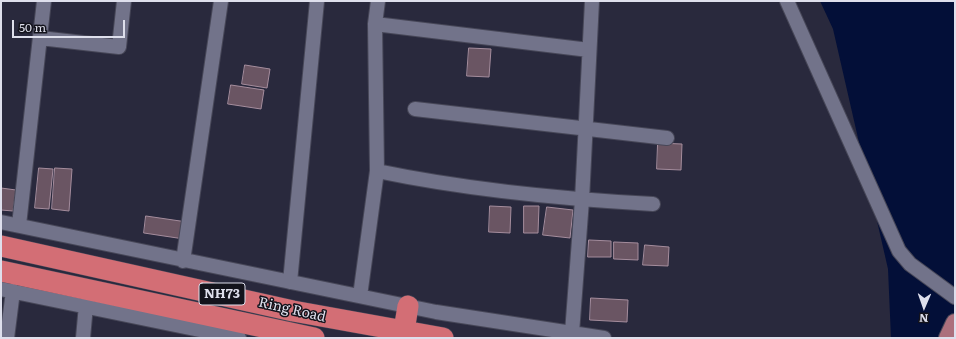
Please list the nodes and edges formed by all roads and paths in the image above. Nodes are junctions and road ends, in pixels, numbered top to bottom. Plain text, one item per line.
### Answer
1 (44, 1) edge
2 (124, 1) edge
3 (221, 1) edge
4 (317, 1) edge
5 (378, 1) edge
6 (592, 1) edge
7 (787, 1) edge
8 (375, 24) junction
9 (40, 38) junction
10 (589, 50) junction
11 (415, 109) dead end
12 (585, 129) junction
13 (666, 138) dead end
14 (377, 172) junction
15 (582, 200) junction
16 (654, 204) dead end
17 (1, 222) edge
18 (20, 225) junction
19 (1, 246) edge
20 (183, 260) junction
21 (1, 271) edge
22 (290, 282) junction
23 (7, 290) edge
24 (205, 291) junction
25 (360, 296) junction
26 (955, 297) edge
27 (86, 305) junction
28 (408, 306) junction
29 (955, 324) edge
30 (199, 327) edge
31 (404, 331) junction
32 (572, 333) junction
33 (7, 338) edge
34 (83, 338) edge
35 (240, 338) edge
36 (314, 338) edge
37 (443, 338) edge
38 (604, 338) edge
39 (948, 338) edge
40 (954, 338) edge

1 - 9 street
2 - 9 street
3 - 20 street
4 - 22 street
5 - 8 street
6 - 10 street
7 - 26 street
8 - 10 street
8 - 14 street
9 - 18 street
10 - 12 street
11 - 12 street
12 - 13 street
12 - 15 street
14 - 15 street
14 - 25 street
15 - 16 street
15 - 32 street
17 - 18 street
18 - 20 street
19 - 24 highway, Ring Road / NH73
20 - 22 street
21 - 30 highway, Ring Road / NH73
22 - 25 street
23 - 27 street
23 - 33 street
24 - 30 highway
24 - 31 highway, Ring Road / NH73
25 - 28 street
27 - 30 street
27 - 34 street
28 - 31 highway
28 - 32 street
29 - 39 main road
29 - 40 main road
30 - 35 street
30 - 36 highway, Ring Road / NH73
31 - 37 highway, Ring Road / NH73
32 - 38 street

